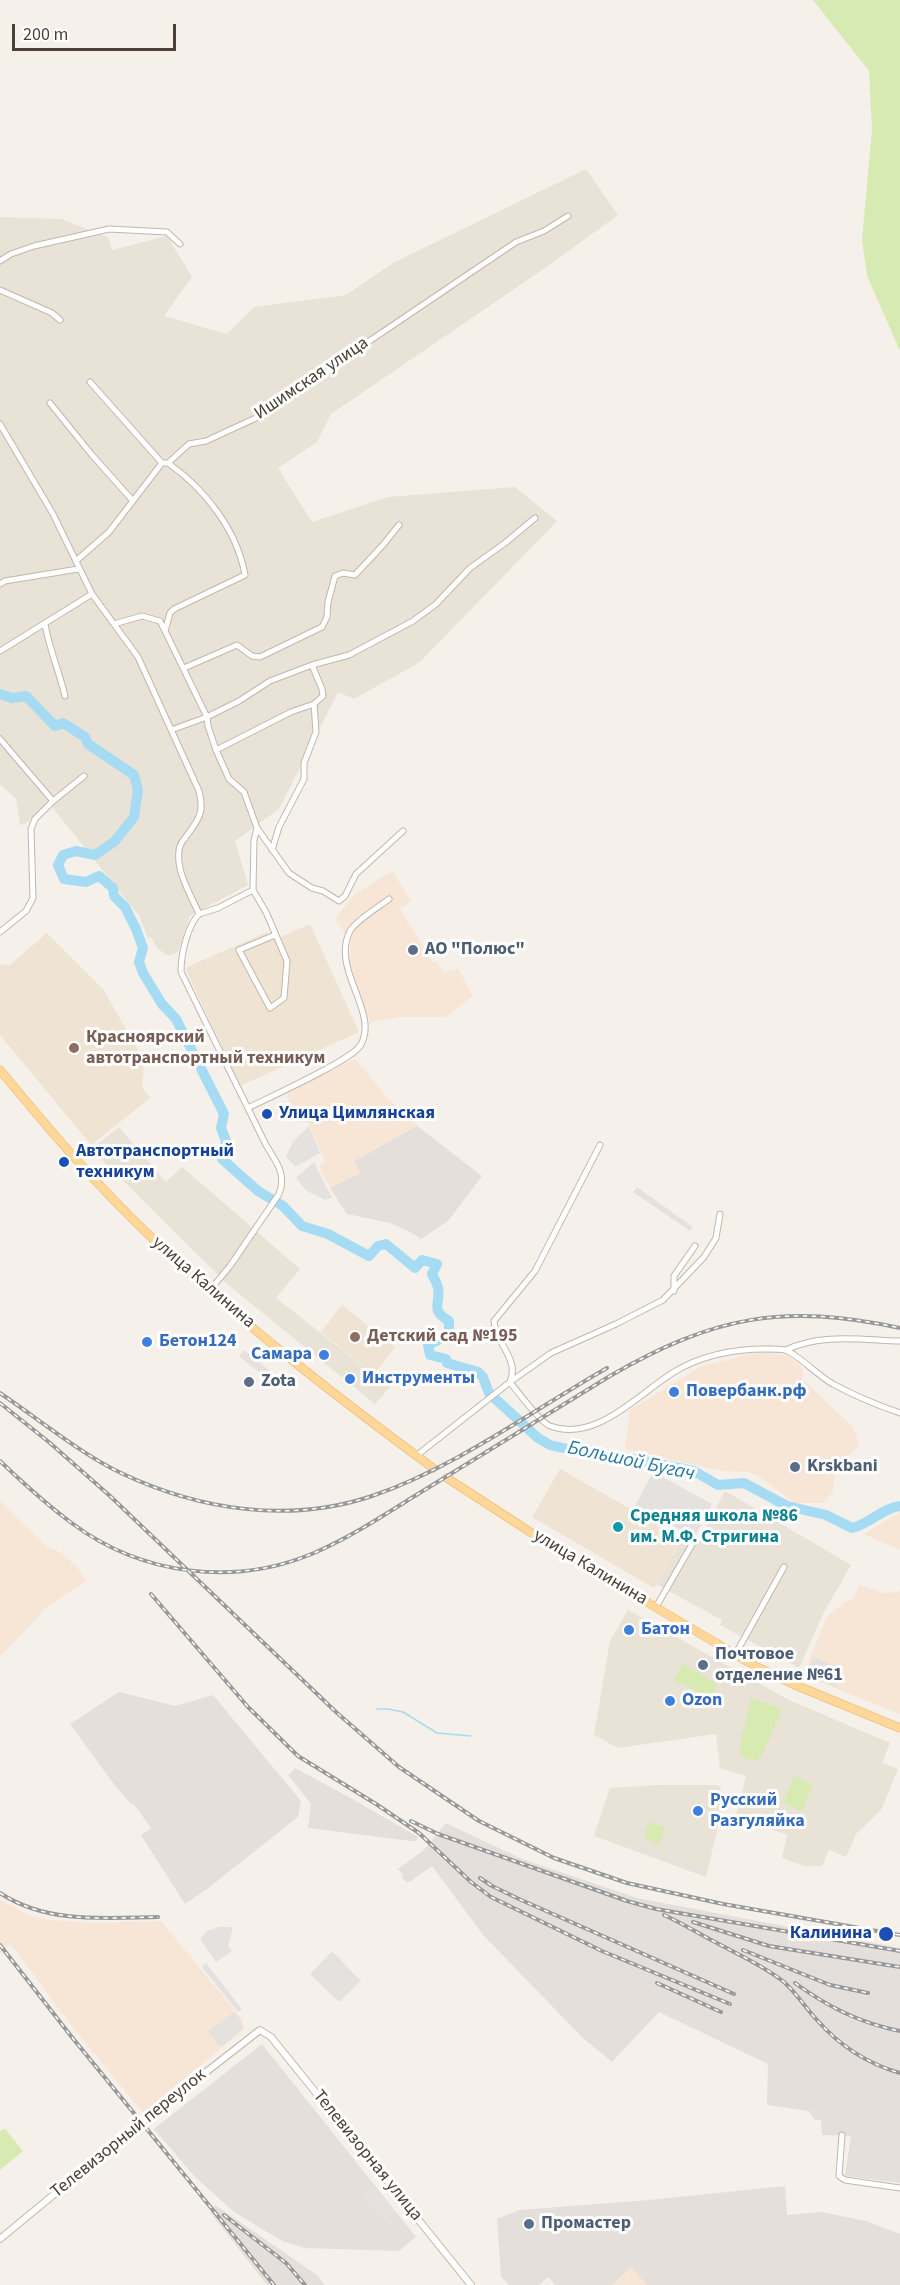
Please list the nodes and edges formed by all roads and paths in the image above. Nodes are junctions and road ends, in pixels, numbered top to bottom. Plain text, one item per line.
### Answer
1 (568, 216) dead end
2 (180, 244) dead end
3 (0, 261) edge
4 (0, 290) edge
5 (60, 320) dead end
6 (90, 382) dead end
7 (50, 403) dead end
8 (0, 424) edge
9 (165, 463) junction
10 (133, 501) junction
11 (535, 518) dead end
12 (399, 525) dead end
13 (77, 560) junction
14 (78, 569) junction
15 (0, 584) edge
16 (92, 594) junction
17 (45, 624) junction
18 (114, 624) junction
19 (165, 631) junction
20 (0, 651) edge
21 (312, 665) junction
22 (184, 668) junction
23 (65, 696) dead end
24 (314, 704) junction
25 (207, 717) junction
26 (171, 730) junction
27 (0, 740) edge
28 (216, 750) junction
29 (84, 776) dead end
30 (53, 801) junction
31 (257, 828) junction
32 (403, 831) dead end
33 (272, 850) junction
34 (254, 890) junction
35 (389, 899) dead end
36 (199, 914) junction
37 (0, 932) edge
38 (275, 935) junction
39 (0, 1070) edge
40 (248, 1108) junction
41 (600, 1145) dead end
42 (720, 1214) dead end
43 (695, 1246) dead end
44 (210, 1290) junction
45 (674, 1291) junction
46 (900, 1341) edge
47 (786, 1350) junction
48 (510, 1382) junction
49 (900, 1413) edge
50 (416, 1456) junction
51 (694, 1541) dead end
52 (784, 1567) dead end
53 (656, 1608) junction
54 (735, 1654) junction
55 (900, 1728) edge
56 (260, 2030) joint
57 (842, 2135) dead end
58 (900, 2188) edge
59 (0, 2239) edge
60 (471, 2285) edge

1 - 9 street, Ишимская улица
2 - 3 street
4 - 5 street
6 - 9 street
7 - 10 street
8 - 13 street
9 - 10 street, Ишимская улица
9 - 19 street
10 - 13 street, Ишимская улица
11 - 21 street
12 - 22 street
13 - 14 street
14 - 15 street
14 - 16 street
16 - 17 street
16 - 18 street
17 - 20 street
17 - 23 street
18 - 19 street
18 - 26 street
19 - 22 street
21 - 24 street
21 - 25 street
22 - 25 street
24 - 28 street
24 - 33 street
25 - 26 street
25 - 28 street
26 - 36 street
27 - 30 street
28 - 31 street
29 - 30 street
30 - 37 street
31 - 33 street
31 - 34 street
32 - 33 street
34 - 36 street
34 - 38 street
35 - 40 street
36 - 40 street
38 - 38 street
39 - 44 main road, улица Калинина
40 - 44 street
41 - 48 street
42 - 45 street
43 - 45 street
44 - 50 main road, улица Калинина
45 - 48 street
46 - 47 street
47 - 48 street
47 - 49 street
48 - 50 street
50 - 53 main road, улица Калинина
51 - 53 street
52 - 54 street
53 - 54 main road, улица Калинина
54 - 55 main road, улица Калинина
56 - 59 street, Телевизорный переулок
56 - 60 street, Телевизорная улица
57 - 58 street

